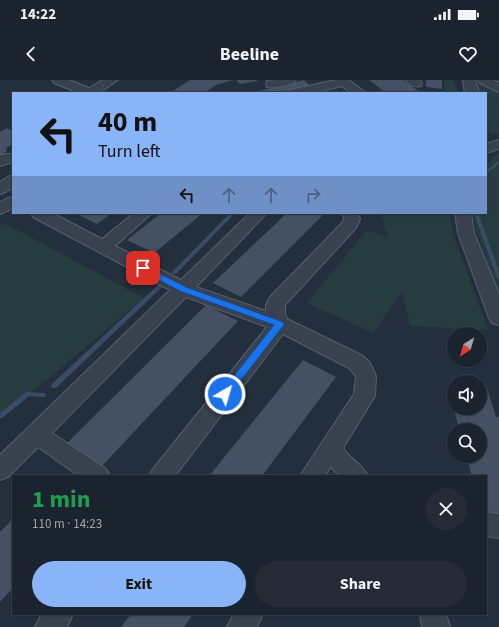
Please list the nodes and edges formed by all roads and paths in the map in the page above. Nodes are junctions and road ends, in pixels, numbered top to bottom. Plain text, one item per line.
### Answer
1 (58, 80) edge
2 (290, 80) edge
3 (468, 80) edge
4 (484, 80) edge
5 (108, 81) edge
6 (342, 81) edge
7 (324, 83) edge
8 (272, 84) dead end
9 (499, 88) edge
10 (88, 92) edge
11 (92, 92) edge
12 (300, 92) edge
13 (358, 92) edge
14 (472, 92) edge
15 (12, 158) edge
16 (0, 162) edge
17 (12, 181) edge
18 (0, 188) edge
19 (0, 192) edge
20 (12, 199) edge
21 (12, 201) edge
22 (0, 209) edge
23 (44, 214) edge
24 (143, 214) edge
25 (258, 214) edge
26 (350, 214) edge
27 (463, 214) edge
28 (104, 247) junction
29 (183, 289) junction
30 (499, 318) edge
31 (280, 324) junction
32 (36, 434) junction
33 (331, 448) junction
34 (0, 470) edge
35 (97, 475) edge
36 (162, 475) edge
37 (313, 475) edge
38 (355, 475) edge
39 (487, 524) edge
40 (499, 526) edge
41 (59, 615) edge
42 (249, 615) edge
43 (433, 615) edge
44 (49, 627) edge
45 (241, 627) edge
46 (436, 627) edge

1 - 10 street
2 - 8 street
3 - 14 street
4 - 9 street
5 - 11 street
6 - 7 street
6 - 13 street
7 - 12 street
15 - 16 street
17 - 18 street
19 - 20 street
21 - 22 street
23 - 28 street
24 - 28 street
25 - 29 street
26 - 31 street
27 - 30 street
28 - 29 street
29 - 31 street
29 - 32 street
31 - 33 street
31 - 36 street
32 - 34 street
32 - 35 street
33 - 37 street
33 - 38 street
39 - 40 street
41 - 44 street
42 - 45 street
43 - 46 street

